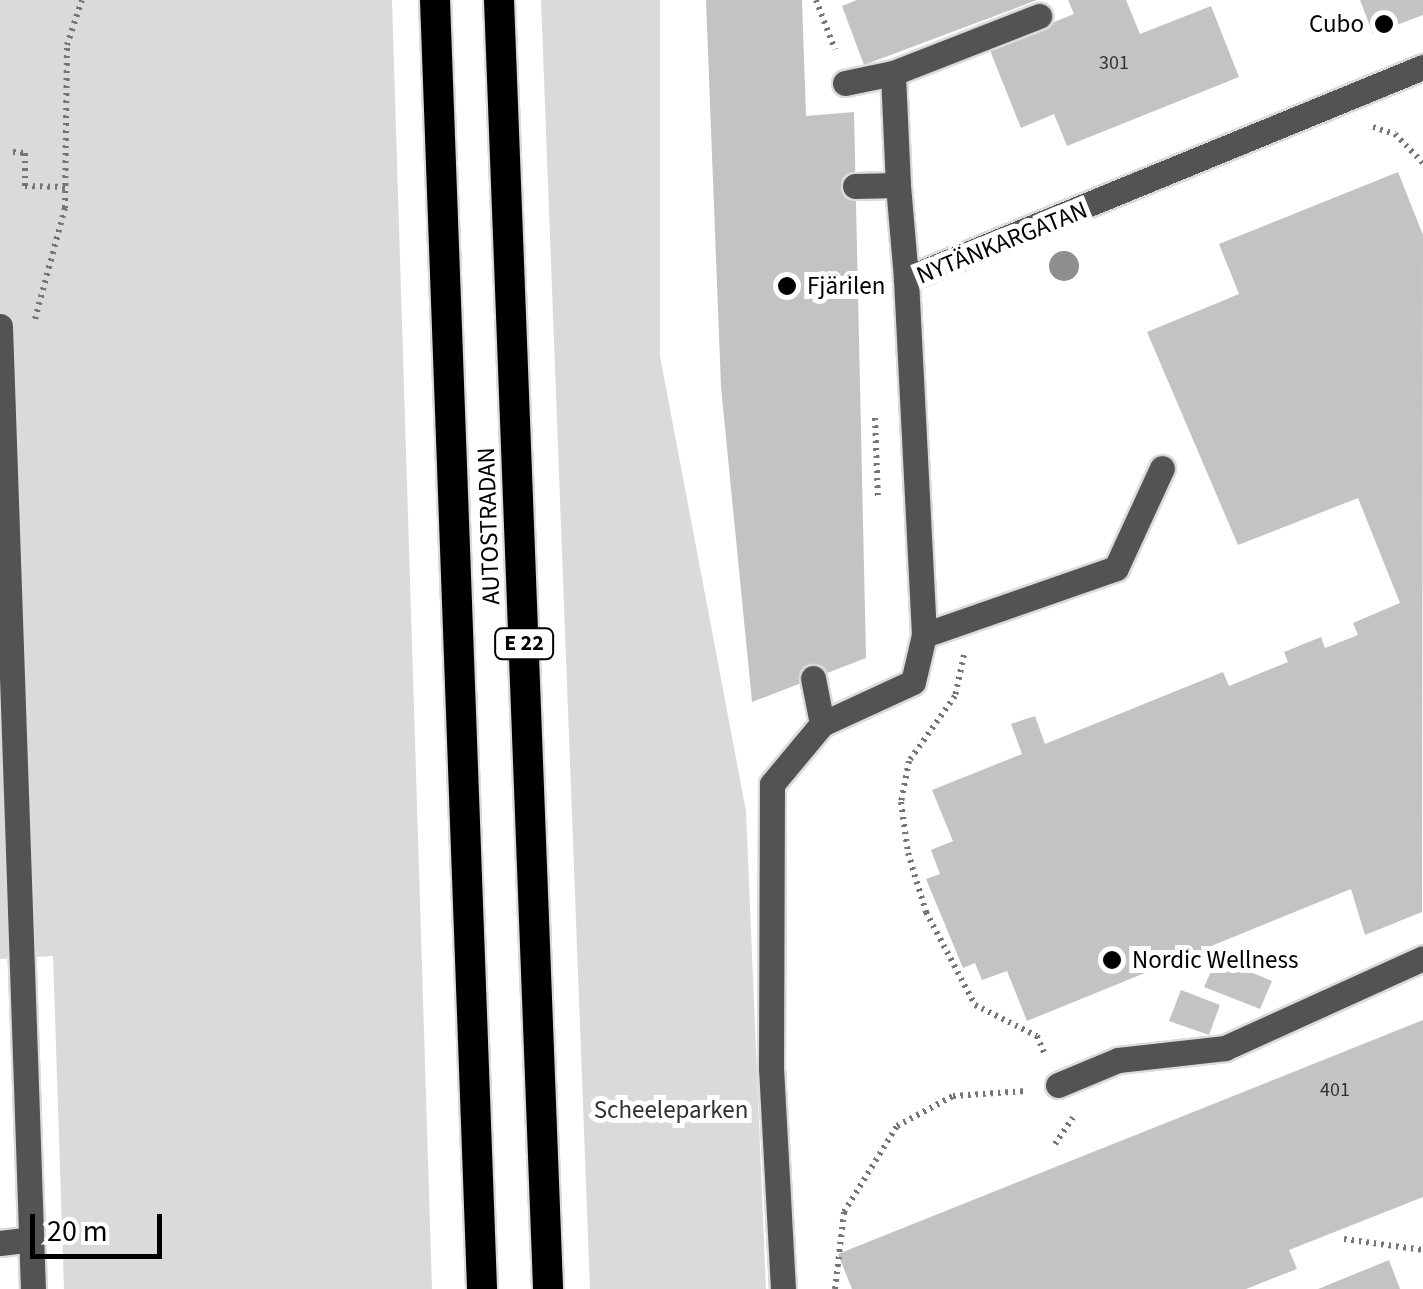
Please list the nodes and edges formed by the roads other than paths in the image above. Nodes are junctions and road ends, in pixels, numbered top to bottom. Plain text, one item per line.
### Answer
1 (434, 0) edge
2 (500, 0) edge
3 (1039, 16) dead end
4 (1423, 67) edge
5 (893, 73) junction
6 (845, 84) dead end
7 (898, 185) junction
8 (855, 186) dead end
9 (906, 280) junction
10 (0, 326) edge
11 (1162, 468) dead end
12 (924, 635) junction
13 (813, 678) dead end
14 (822, 724) junction
15 (1423, 958) edge
16 (1058, 1085) road end
17 (31, 1239) junction
18 (0, 1242) edge
19 (33, 1289) edge
20 (482, 1289) edge
21 (548, 1289) edge
22 (783, 1289) edge

1 - 20 highway, AUTOSTRADAN / E 22
2 - 21 highway, AUTOSTRADAN / E 22
3 - 5 street
4 - 9 street, NYTÄNKARGATAN
5 - 6 street
5 - 7 street
7 - 8 street
7 - 9 street
9 - 12 street, NYTÄNKARGATAN
10 - 17 street
11 - 12 street
12 - 14 street, NYTÄNKARGATAN
13 - 14 street
14 - 22 street
15 - 16 street
17 - 18 street
17 - 19 street

